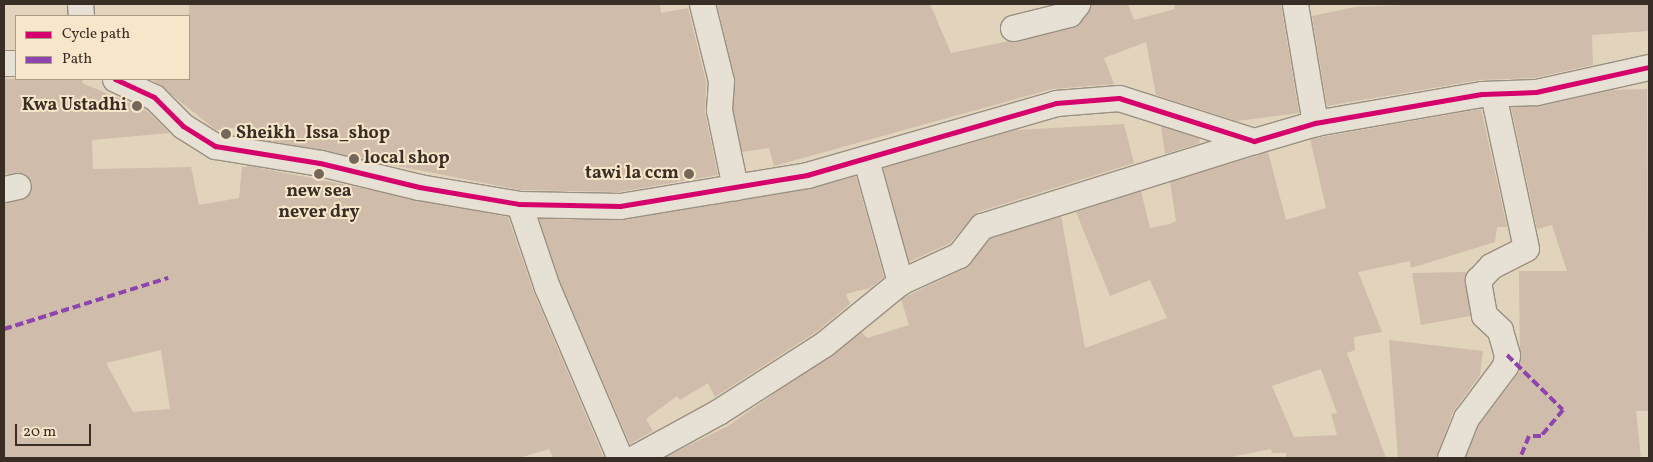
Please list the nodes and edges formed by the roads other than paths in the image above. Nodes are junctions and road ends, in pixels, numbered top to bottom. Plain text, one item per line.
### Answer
1 (702, 4) edge
2 (1077, 4) edge
3 (1302, 5) edge
4 (1013, 28) dead end
5 (1649, 67) edge
6 (117, 80) edge
7 (1493, 94) junction
8 (1315, 123) junction
9 (1254, 141) junction
10 (866, 160) junction
11 (736, 187) junction
12 (519, 204) junction
13 (900, 282) junction
14 (620, 458) edge
15 (634, 458) edge
16 (1450, 458) edge

1 - 11 street
2 - 4 street
3 - 8 street
5 - 7 street
6 - 12 street
7 - 8 street
7 - 16 street
8 - 9 street
9 - 10 street
9 - 13 street
10 - 11 street
10 - 13 street
11 - 12 street
12 - 14 street
13 - 15 street

